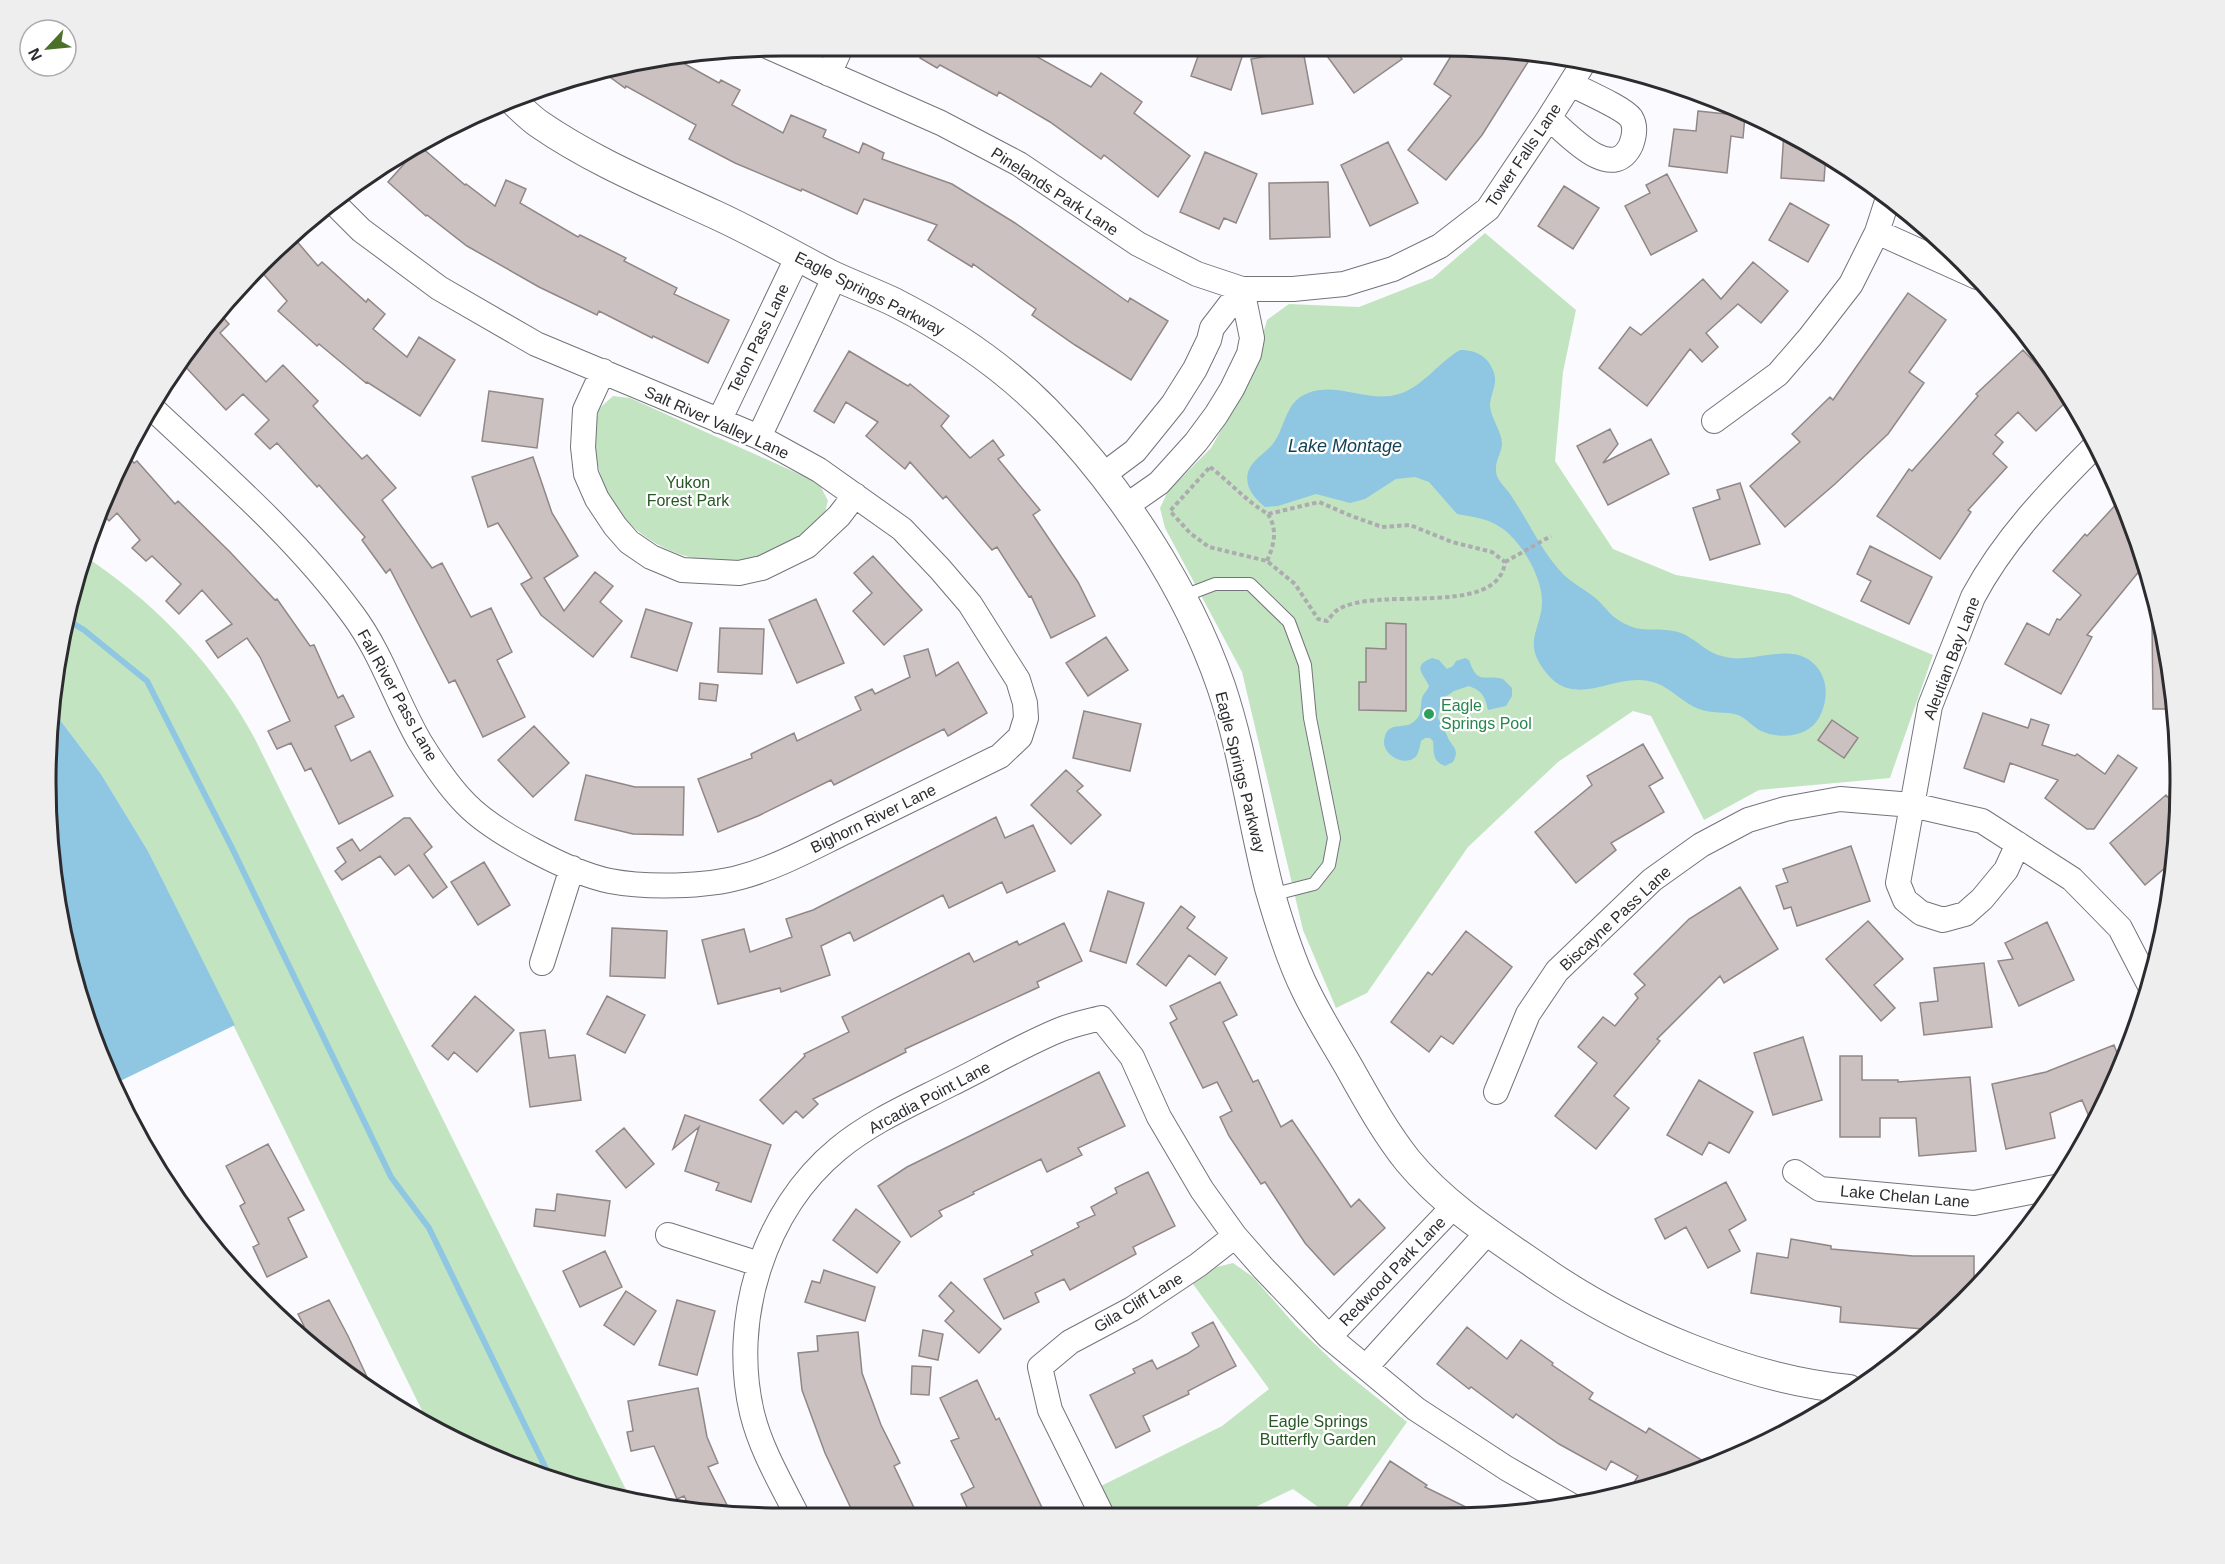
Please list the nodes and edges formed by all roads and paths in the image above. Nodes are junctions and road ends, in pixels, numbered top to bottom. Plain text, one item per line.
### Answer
1 (789, 56) edge
2 (837, 56) edge
3 (1580, 68) edge
4 (829, 74) junction
5 (1571, 84) junction
6 (518, 106) edge
7 (1549, 118) junction
8 (1885, 206) edge
9 (338, 207) edge
10 (1877, 231) junction
11 (798, 256) junction
12 (1957, 268) edge
13 (835, 276) junction
14 (1242, 289) junction
15 (603, 371) junction
16 (157, 413) edge
17 (719, 421) junction
18 (1714, 421) dead end
19 (759, 437) junction
20 (2090, 451) edge
21 (1103, 476) junction
22 (855, 495) junction
23 (1126, 506) junction
24 (1268, 513) junction
25 (1551, 536) dead end
26 (1267, 561) junction
27 (1505, 562) junction
28 (1181, 597) junction
29 (1026, 718) joint
30 (1912, 805) junction
31 (2018, 844) junction
32 (572, 868) junction
33 (698, 884) joint
34 (1271, 895) junction
35 (542, 963) dead end
36 (2144, 974) edge
37 (1496, 1092) dead end
38 (1795, 1172) dead end
39 (2045, 1189) edge
40 (1454, 1206) junction
41 (1487, 1233) junction
42 (668, 1235) dead end
43 (1235, 1236) junction
44 (759, 1264) junction
45 (1329, 1337) junction
46 (1366, 1367) junction
47 (1844, 1388) edge
48 (1559, 1499) edge
49 (794, 1508) edge
50 (1099, 1508) edge

1 - 4 street, Pinelands Park Lane
2 - 4 street
3 - 5 street, Tower Falls Lane
4 - 14 street, Pinelands Park Lane
5 - 7 street, Tower Falls Lane
5 - 7 street
6 - 11 street, Eagle Springs Parkway
7 - 14 street, Tower Falls Lane
8 - 10 street
9 - 15 street, Salt River Valley Lane
10 - 12 street
10 - 18 street
11 - 13 street, Eagle Springs Parkway
11 - 17 street, Teton Pass Lane
13 - 19 street
13 - 21 street, Eagle Springs Parkway
14 - 21 street
14 - 23 street
15 - 17 street, Salt River Valley Lane
15 - 22 street
16 - 32 street, Fall River Pass Lane
17 - 19 street, Salt River Valley Lane
19 - 22 street, Salt River Valley Lane
20 - 30 street, Aleutian Bay Lane
21 - 23 street, Eagle Springs Parkway
22 - 29 street, Salt River Valley Lane
23 - 28 street, Eagle Springs Parkway
24 - 26 path
24 - 26 path
24 - 27 path
25 - 27 path
26 - 27 path
28 - 34 street, Eagle Springs Parkway
28 - 34 lane
29 - 33 street, Bighorn River Lane
30 - 31 street, Biscayne Pass Lane
30 - 31 street
30 - 37 street, Biscayne Pass Lane
31 - 36 street, Biscayne Pass Lane
32 - 33 street, Fall River Pass Lane
32 - 35 street
34 - 40 street, Eagle Springs Parkway
38 - 39 street, Lake Chelan Lane
40 - 41 street, Eagle Springs Parkway
40 - 45 street, Redwood Park Lane
41 - 46 street
41 - 47 street, Eagle Springs Parkway
42 - 44 street
43 - 44 street, Arcadia Point Lane
43 - 45 street
43 - 50 street, Gila Cliff Lane
44 - 49 street, Arcadia Point Lane
45 - 46 street
46 - 48 street

